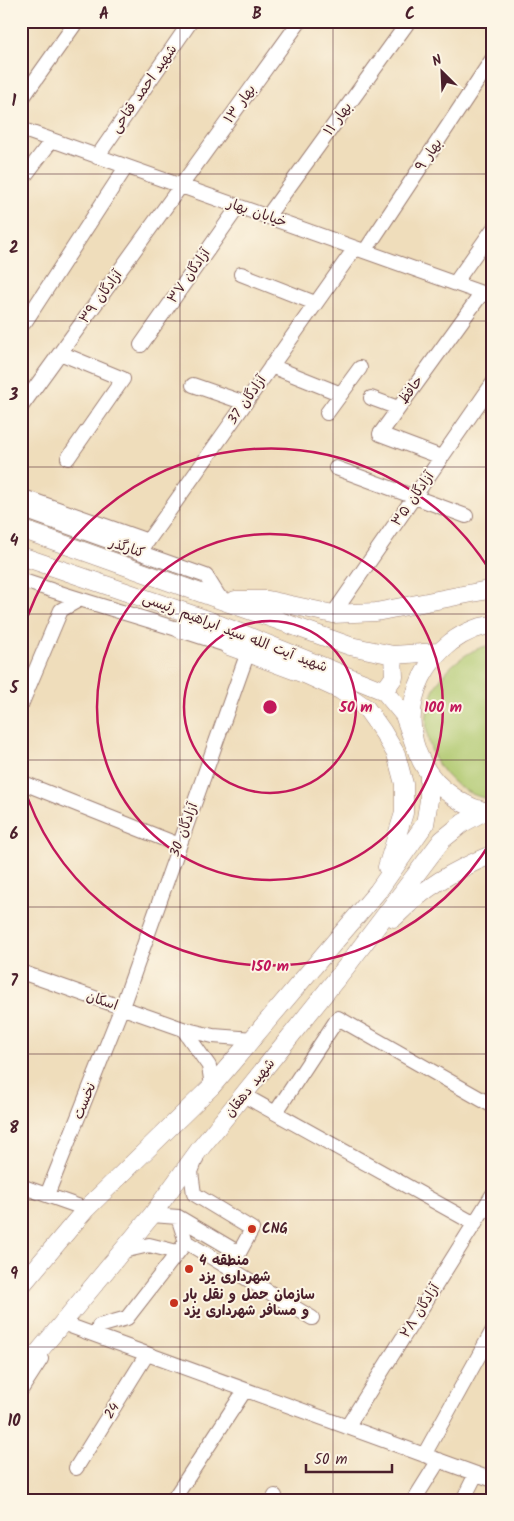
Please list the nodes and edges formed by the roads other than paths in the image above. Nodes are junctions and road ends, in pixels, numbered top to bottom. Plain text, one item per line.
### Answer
1 (77, 21) edge
2 (191, 21) edge
3 (300, 21) edge
4 (410, 21) edge
5 (493, 58) edge
6 (21, 100) edge
7 (21, 129) edge
8 (52, 140) junction
9 (97, 156) junction
10 (126, 167) junction
11 (21, 181) edge
12 (180, 186) junction
13 (238, 207) junction
14 (267, 217) junction
15 (493, 229) edge
16 (360, 249) junction
17 (241, 274) dead end
18 (455, 283) junction
19 (487, 295) edge
20 (316, 303) junction
21 (25, 322) dead end
22 (141, 345) dead end
23 (60, 353) junction
24 (272, 366) junction
25 (360, 368) dead end
26 (493, 383) edge
27 (193, 385) dead end
28 (341, 394) junction
29 (371, 398) dead end
30 (245, 403) junction
31 (21, 407) edge
32 (398, 408) junction
33 (327, 413) dead end
34 (68, 458) dead end
35 (441, 458) junction
36 (336, 468) dead end
37 (21, 496) edge
38 (413, 498) junction
39 (21, 510) edge
40 (466, 516) dead end
41 (21, 529) edge
42 (148, 541) junction
43 (140, 552) junction
44 (21, 556) edge
45 (21, 580) edge
46 (493, 589) edge
47 (79, 600) junction
48 (221, 600) junction
49 (333, 614) junction
50 (208, 620) junction
51 (493, 625) edge
52 (180, 629) junction
53 (229, 646) junction
54 (248, 652) junction
55 (438, 652) junction
56 (393, 655) junction
57 (384, 691) junction
58 (21, 705) edge
59 (416, 749) junction
60 (428, 774) junction
61 (21, 782) edge
62 (489, 811) edge
63 (425, 824) junction
64 (442, 840) junction
65 (179, 845) junction
66 (493, 854) edge
67 (378, 891) junction
68 (346, 966) junction
69 (21, 972) edge
70 (122, 1008) junction
71 (183, 1029) junction
72 (254, 1039) junction
73 (212, 1086) junction
74 (245, 1096) junction
75 (493, 1106) edge
76 (276, 1112) junction
77 (199, 1150) junction
78 (21, 1186) edge
79 (47, 1195) junction
80 (492, 1198) edge
81 (86, 1208) junction
82 (152, 1215) junction
83 (178, 1217) junction
84 (475, 1224) junction
85 (182, 1247) junction
86 (123, 1251) junction
87 (21, 1286) edge
88 (312, 1318) dead end
89 (62, 1323) junction
90 (99, 1326) dead end
91 (493, 1330) edge
92 (148, 1354) junction
93 (21, 1373) edge
94 (21, 1390) edge
95 (245, 1390) junction
96 (347, 1427) junction
97 (424, 1455) junction
98 (439, 1460) junction
99 (76, 1468) dead end
100 (488, 1476) edge
101 (173, 1500) edge
102 (414, 1500) edge
103 (463, 1500) edge

1 - 6 street
2 - 9 street, شهید احمد قتاحی
3 - 12 street, بهار ۱۳
4 - 14 street, بهار ۱۱
5 - 16 street, بهار ۹
7 - 8 street, خیابان بهار
8 - 9 street, خیابان بهار
8 - 11 street
9 - 10 street, خیابان بهار
10 - 12 street, خیابان بهار
10 - 21 street
12 - 13 street, خیابان بهار
12 - 23 street, آزادگان ۳۹
13 - 14 street, خیابان بهار
13 - 22 street, آزادگان ۳۷
14 - 16 street, خیابان بهار
15 - 18 street
16 - 18 street, خیابان بهار
16 - 20 street, آزادگان 37
17 - 20 street
18 - 19 street, خیابان بهار
19 - 32 street, حافظ
20 - 24 street, آزادگان 37
23 - 31 street, آزادگان ۳۹
23 - 34 street
24 - 28 street
24 - 30 street, آزادگان 37
25 - 28 street
26 - 35 street, آزادگان ۳۵
27 - 30 street
28 - 33 street
29 - 32 street
30 - 42 street, آزادگان 37
32 - 35 street, حافظ
35 - 38 street, آزادگان ۳۵
36 - 38 street
37 - 42 street
38 - 40 street
38 - 49 street, آزادگان ۳۵
39 - 43 street, کنارگذر
41 - 48 main road, شهید آیت الله سید ابراهیم رئیسی
42 - 43 street, آزادگان 37
43 - 48 street, کنارگذر
44 - 50 main road, شهید آیت الله سید ابراهیم رئیسی
45 - 47 street
46 - 49 main road
47 - 52 street
47 - 58 street
48 - 49 main road
48 - 56 main road, شهید آیت الله سید ابراهیم رئیسی
50 - 52 main road
50 - 53 main road
50 - 57 main road, شهید آیت الله سید ابراهیم رئیسی
51 - 55 main road
52 - 53 street
53 - 54 main road
54 - 65 street, آزادگان 30
54 - 67 main road
55 - 56 main road, شهید آیت الله سید ابراهیم رئیسی
55 - 59 main road
56 - 57 main road
57 - 59 main road, شهید آیت الله سید ابراهیم رئیسی
59 - 60 main road
60 - 62 main road
60 - 63 main road, شهید دهقان
61 - 65 street
62 - 64 main road, شهید دهقان
63 - 64 main road
63 - 67 main road, شهید دهقان
64 - 68 main road, شهید دهقان
65 - 70 street, آزادگان 30
66 - 68 main road
67 - 72 main road, شهید دهقان
68 - 74 main road, شهید دهقان
69 - 70 street, اسکان
70 - 71 street, اسکان
70 - 79 street, نخست
71 - 72 street, اسکان
71 - 73 street
72 - 73 main road, شهید دهقان
73 - 81 main road, شهید دهقان
74 - 76 street
74 - 77 main road, شهید دهقان
75 - 76 street
76 - 84 street
77 - 82 main road, شهید دهقان
77 - 83 street
78 - 79 street
79 - 81 street
80 - 84 street, ۲۸ آزادگان
81 - 87 main road, شهید دهقان
82 - 83 street
82 - 86 main road, شهید دهقان
83 - 85 street
84 - 96 street, ۲۸ آزادگان
85 - 86 street
85 - 88 street
85 - 90 street
86 - 89 main road, شهید دهقان
89 - 92 street
89 - 93 main road, شهید دهقان
89 - 94 street
91 - 97 street
92 - 95 street
92 - 99 street, 24
95 - 96 street
95 - 101 street
96 - 97 street
97 - 98 street
98 - 100 street
98 - 102 street
100 - 103 street

